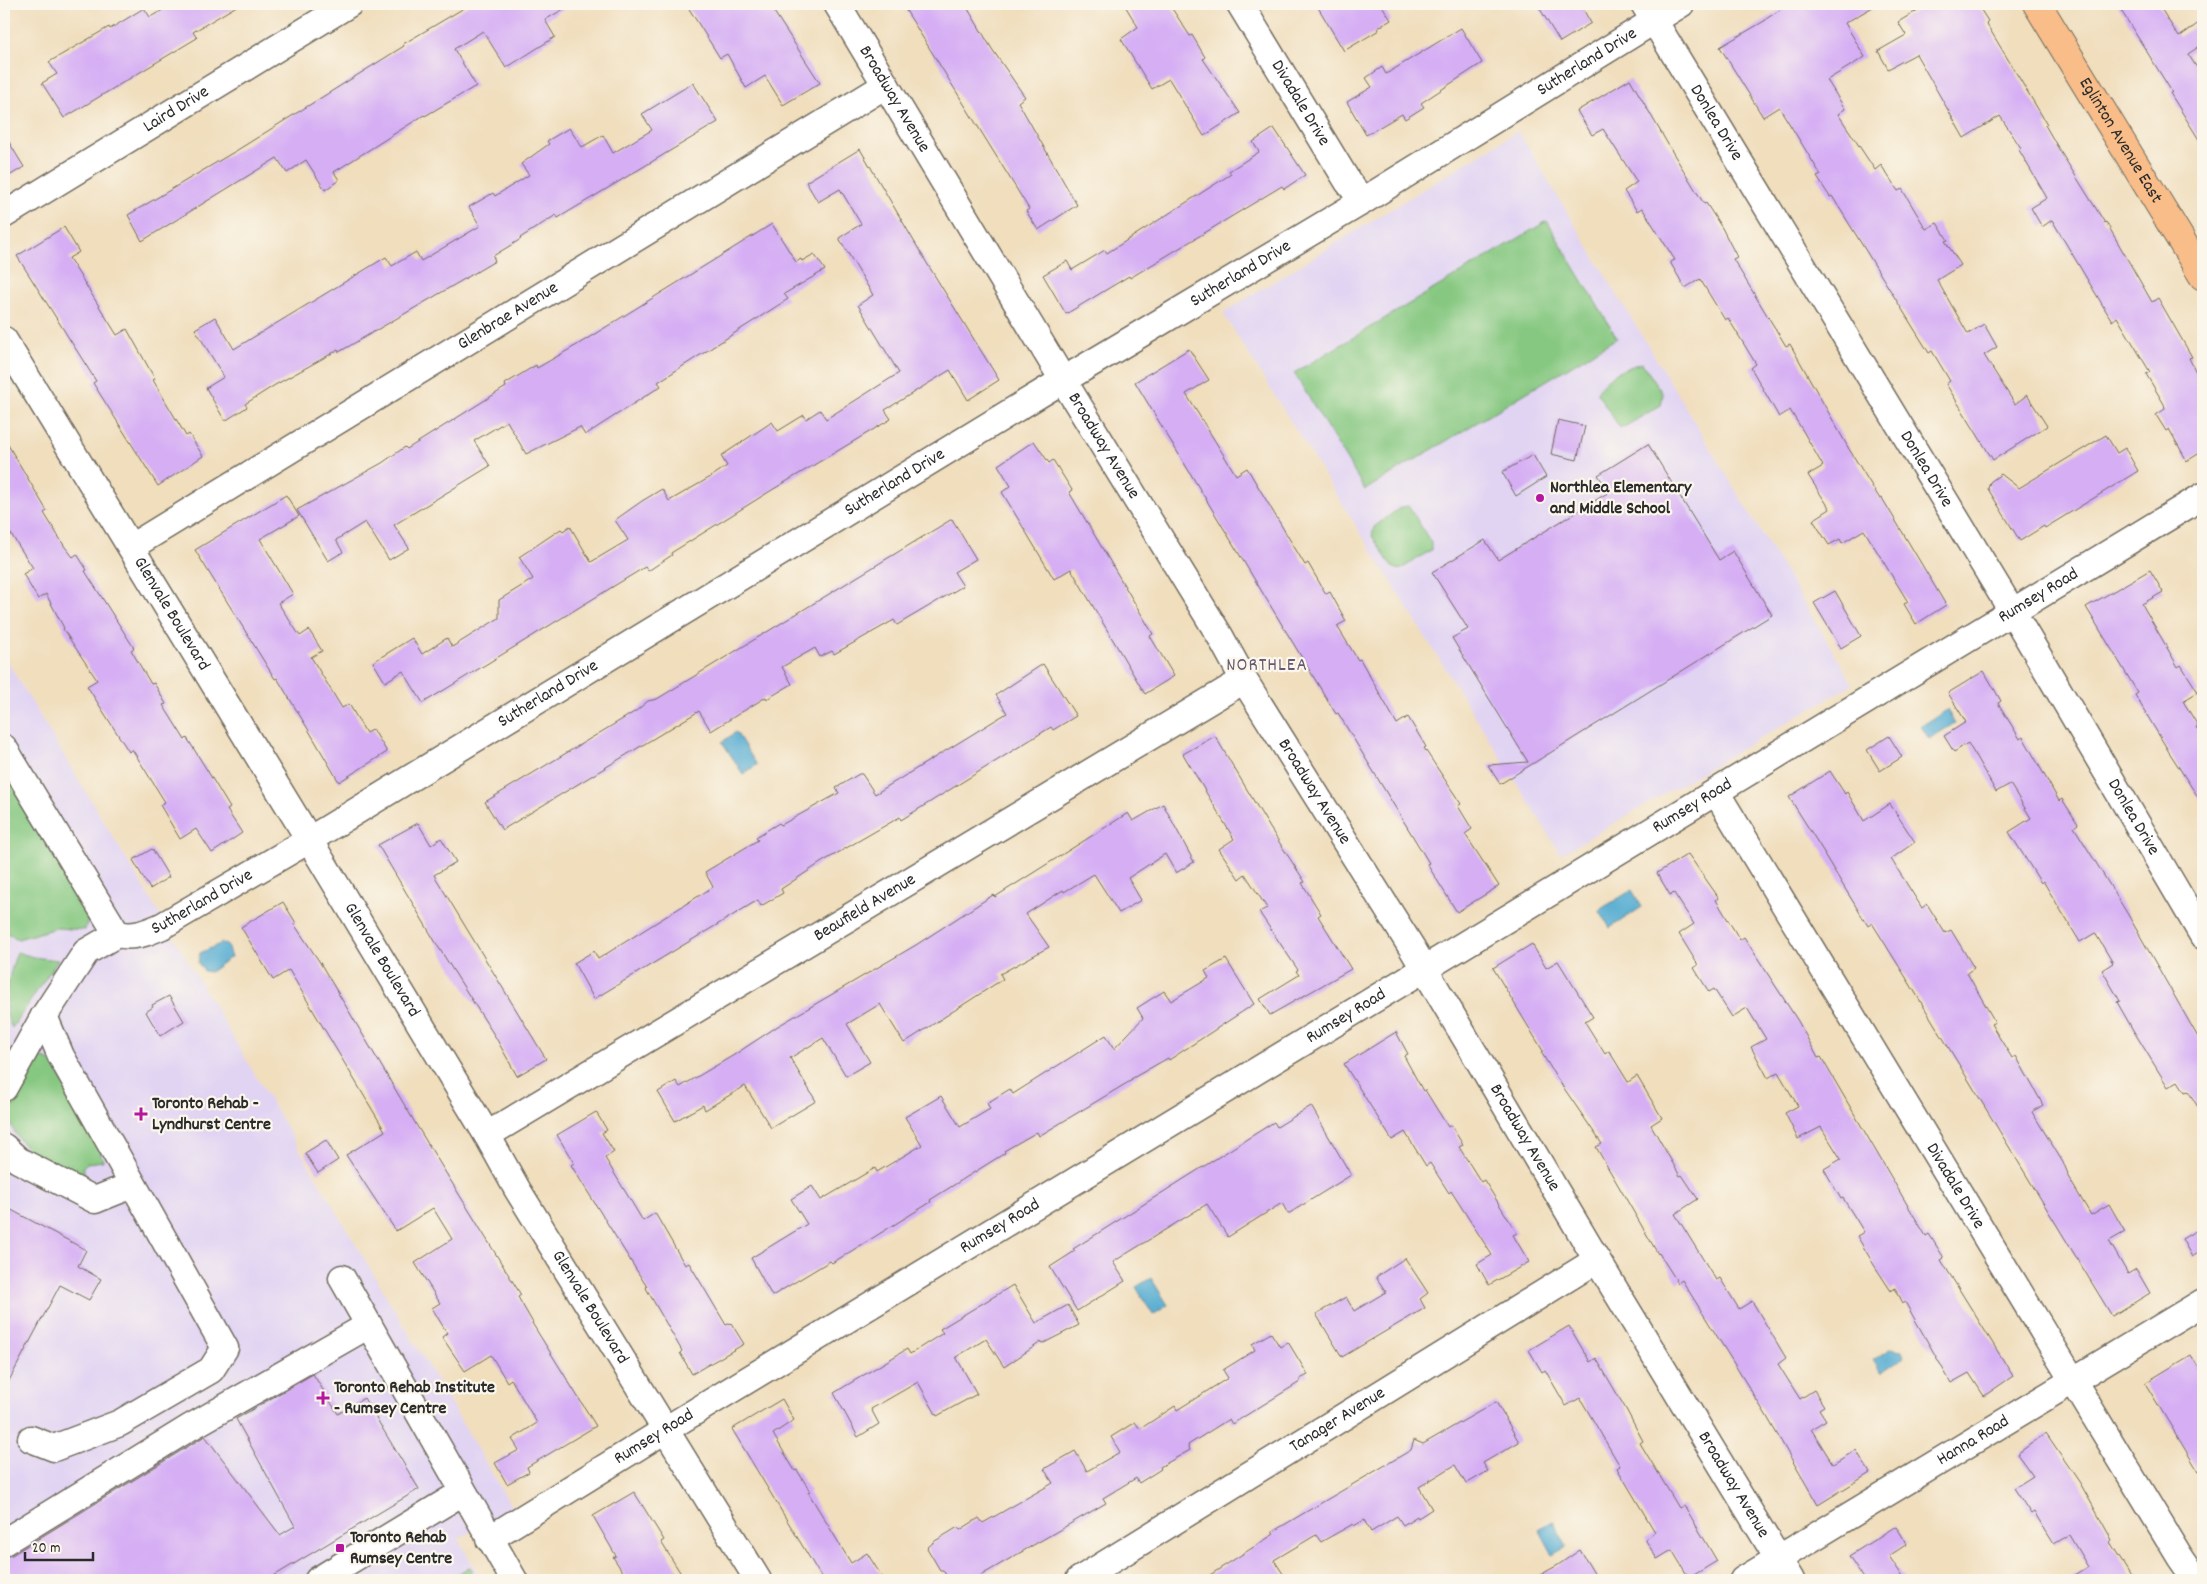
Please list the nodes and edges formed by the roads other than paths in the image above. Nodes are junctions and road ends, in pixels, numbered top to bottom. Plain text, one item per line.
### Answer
1 (350, 4) edge
2 (837, 4) edge
3 (1240, 4) edge
4 (1681, 4) edge
5 (2038, 4) edge
6 (1649, 12) edge
7 (886, 85) junction
8 (1363, 201) junction
9 (4, 215) edge
10 (2203, 276) edge
11 (4, 340) edge
12 (1063, 380) junction
13 (2203, 496) edge
14 (131, 547) junction
15 (2012, 611) junction
16 (1244, 680) junction
17 (4, 748) edge
18 (1716, 792) junction
19 (309, 840) junction
20 (2203, 936) edge
21 (109, 938) junction
22 (1424, 969) junction
23 (44, 1016) junction
24 (4, 1088) edge
25 (487, 1135) junction
26 (4, 1147) edge
27 (132, 1185) junction
28 (1597, 1260) junction
29 (342, 1278) dead end
30 (2203, 1302) edge
31 (369, 1325) junction
32 (2075, 1381) junction
33 (666, 1430) junction
34 (31, 1439) dead end
35 (463, 1492) junction
36 (500, 1533) junction
37 (4, 1542) edge
38 (1785, 1570) edge
39 (318, 1580) edge
40 (514, 1580) edge
41 (758, 1580) edge
42 (1079, 1580) edge
43 (1743, 1580) edge
44 (2196, 1580) edge

1 - 9 street, Laird Drive
2 - 7 street, Broadway Avenue
3 - 8 street, Divadale Drive
4 - 6 street, Sutherland Drive
5 - 10 main road, Eglinton Avenue East
6 - 8 street, Sutherland Drive
6 - 15 street, Donlea Drive
7 - 12 street, Broadway Avenue
7 - 14 street, Glenbrae Avenue
8 - 12 street, Sutherland Drive
11 - 14 street, Glenvale Boulevard
12 - 16 street, Broadway Avenue
12 - 19 street, Sutherland Drive
13 - 15 street, Rumsey Road
14 - 19 street, Glenvale Boulevard
15 - 18 street, Rumsey Road
15 - 20 street, Donlea Drive
16 - 22 street, Broadway Avenue
16 - 25 street, Beaufield Avenue
17 - 21 street
18 - 22 street, Rumsey Road
18 - 32 street, Divadale Drive
19 - 21 street, Sutherland Drive
19 - 25 street, Glenvale Boulevard
21 - 23 street
22 - 28 street, Broadway Avenue
22 - 33 street, Rumsey Road
23 - 24 street
23 - 27 street
25 - 33 street, Glenvale Boulevard
26 - 27 street
27 - 34 street
28 - 38 street, Broadway Avenue
28 - 42 street, Tanager Avenue
29 - 31 street
30 - 32 street, Hanna Road
31 - 35 street
31 - 37 street
32 - 38 street, Hanna Road
32 - 44 street, Divadale Drive
33 - 36 street, Rumsey Road
33 - 41 street, Glenvale Boulevard
35 - 36 street
35 - 39 street
36 - 40 street
38 - 43 street, Hanna Road

